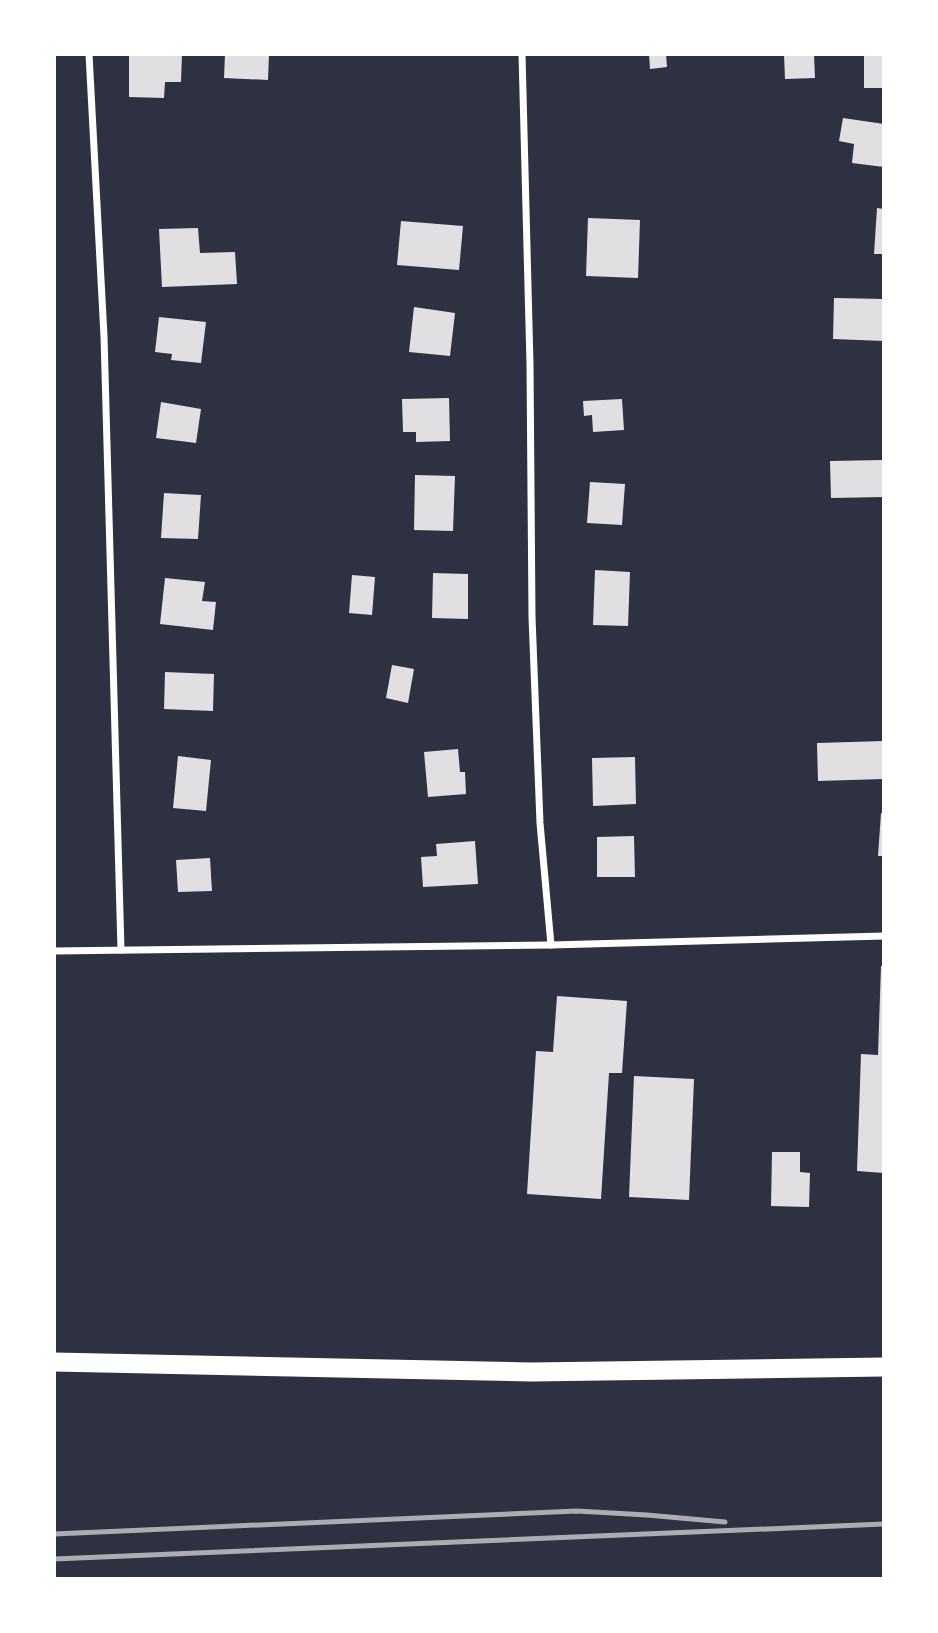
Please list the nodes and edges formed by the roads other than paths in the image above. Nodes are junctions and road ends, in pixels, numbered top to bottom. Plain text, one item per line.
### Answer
1 (89, 54) edge
2 (522, 54) edge
3 (884, 936) edge
4 (551, 945) junction
5 (121, 950) junction
6 (54, 951) edge
7 (54, 1362) edge
8 (858, 1367) junction
9 (884, 1367) edge
10 (884, 1381) edge

1 - 5 street
2 - 4 street
3 - 4 street
4 - 5 street
5 - 6 street
7 - 8 highway
8 - 9 highway
8 - 10 highway

